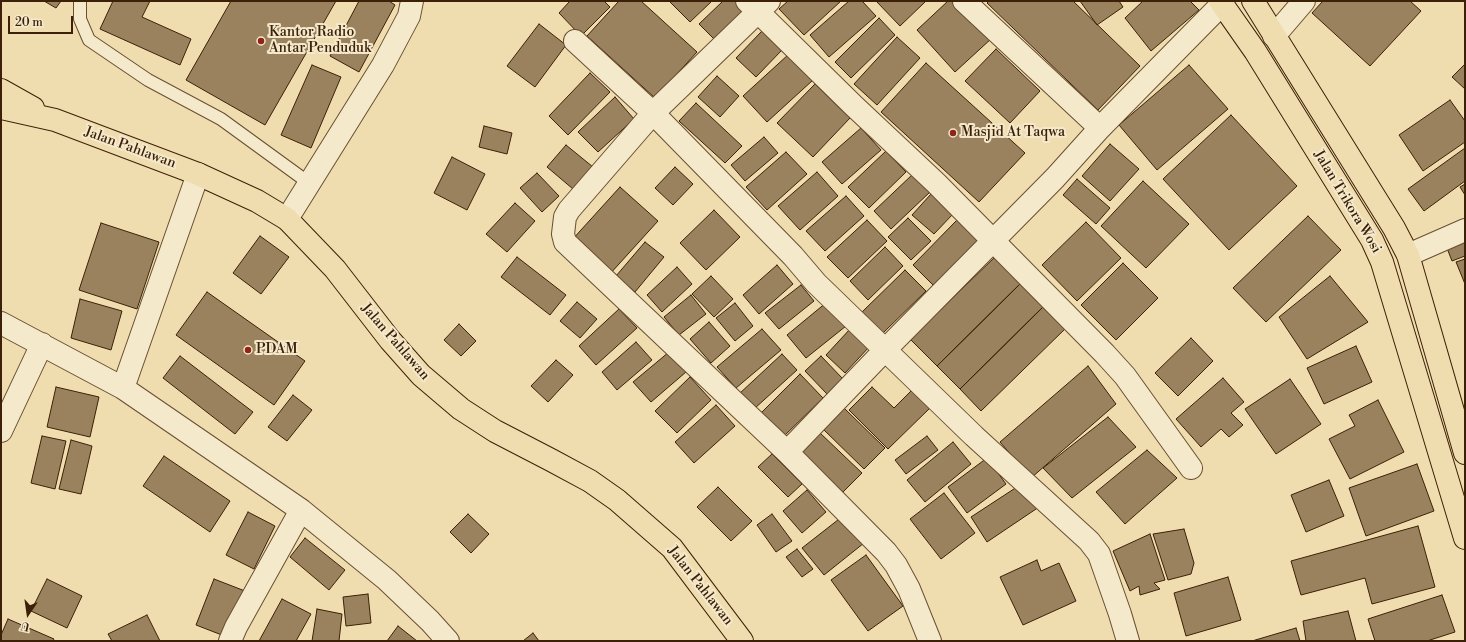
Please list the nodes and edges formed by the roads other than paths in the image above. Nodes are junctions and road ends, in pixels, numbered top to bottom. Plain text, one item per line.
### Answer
1 (80, 1) edge
2 (412, 1) edge
3 (964, 1) edge
4 (1253, 1) edge
5 (1304, 1) edge
6 (1221, 2) edge
7 (758, 5) edge
8 (1274, 36) junction
9 (575, 41) dead end
10 (1, 90) edge
11 (1, 108) edge
12 (653, 113) junction
13 (55, 120) junction
14 (1100, 128) junction
15 (198, 174) junction
16 (309, 183) junction
17 (287, 219) junction
18 (1465, 230) edge
19 (993, 242) junction
20 (1408, 255) junction
21 (1, 323) edge
22 (42, 344) junction
23 (885, 350) junction
24 (1443, 380) junction
25 (1420, 387) junction
26 (123, 388) junction
27 (1, 431) edge
28 (787, 452) junction
29 (1465, 453) edge
30 (1191, 468) dead end
31 (301, 510) junction
32 (1465, 538) edge
33 (230, 641) edge
34 (448, 641) edge
35 (742, 641) edge
36 (930, 641) edge
37 (1128, 641) edge

1 - 16 lane
2 - 16 street
3 - 14 street
4 - 8 main road, Jalan Trikora Wosi
5 - 8 street
6 - 14 street
6 - 25 main road, Jalan Trikora Wosi
7 - 12 street
7 - 19 street
8 - 20 main road, Jalan Trikora Wosi
9 - 12 street
10 - 13 main road, Jalan Pahlawan
11 - 13 main road, Jalan Pahlawan
12 - 23 street
12 - 28 street
13 - 15 main road, Jalan Pahlawan
14 - 19 street
15 - 17 main road, Jalan Pahlawan
15 - 26 street
16 - 17 street
17 - 35 main road, Jalan Pahlawan
18 - 20 street
19 - 23 street
19 - 30 street
20 - 24 main road, Jalan Trikora Wosi
21 - 22 street
22 - 26 street
22 - 27 street
23 - 28 street
23 - 37 street
24 - 25 main road
24 - 29 main road, Jalan Trikora Wosi
25 - 32 main road, Jalan Trikora Wosi
26 - 31 street
28 - 36 street
31 - 33 street
31 - 34 street

